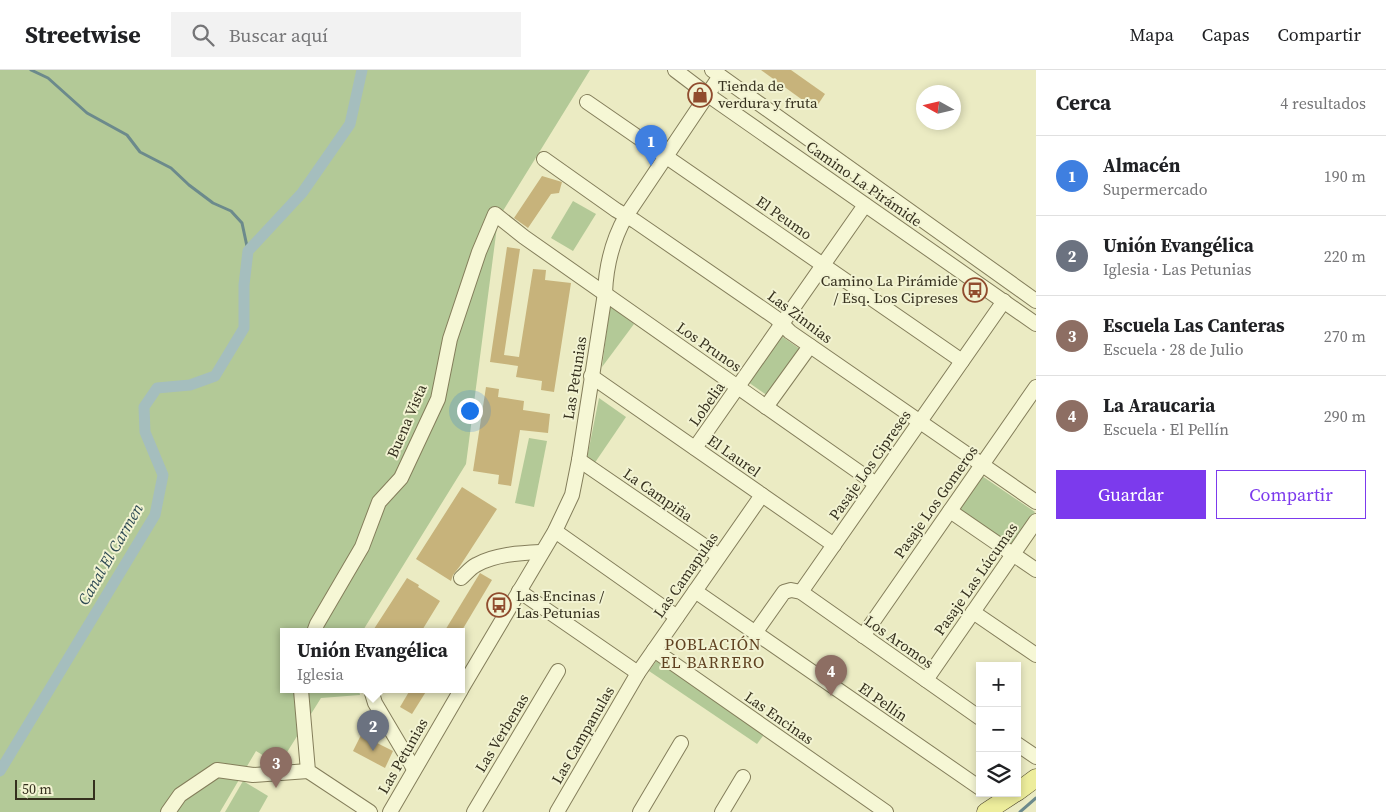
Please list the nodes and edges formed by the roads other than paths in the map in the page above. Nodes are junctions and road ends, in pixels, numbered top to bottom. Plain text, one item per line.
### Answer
1 (675, 70) edge
2 (716, 73) edge
3 (708, 96) junction
4 (587, 102) dead end
5 (666, 156) junction
6 (544, 159) dead end
7 (865, 205) junction
8 (626, 216) junction
9 (524, 237) joint
10 (824, 265) junction
11 (605, 293) junction
12 (1004, 301) junction
13 (1036, 301) edge
14 (782, 324) junction
15 (1036, 324) edge
16 (810, 346) junction
17 (962, 361) junction
18 (591, 376) junction
19 (1036, 386) edge
20 (738, 387) junction
21 (766, 407) junction
22 (920, 421) junction
23 (695, 448) junction
24 (579, 460) junction
25 (982, 464) junction
26 (876, 484) junction
27 (762, 495) junction
28 (1036, 502) edge
29 (950, 511) junction
30 (1036, 521) edge
31 (554, 531) junction
32 (834, 545) junction
33 (542, 552) junction
34 (1013, 554) junction
35 (719, 556) junction
36 (1036, 570) edge
37 (461, 578) dead end
38 (519, 591) junction
39 (695, 591) junction
40 (801, 592) junction
41 (973, 612) junction
42 (677, 617) junction
43 (316, 628) edge
44 (755, 633) junction
45 (863, 636) junction
46 (654, 650) junction
47 (1036, 655) edge
48 (558, 671) dead end
49 (638, 674) junction
50 (926, 680) junction
51 (465, 682) edge
52 (301, 693) edge
53 (372, 693) edge
54 (459, 693) edge
55 (976, 715) edge
56 (681, 743) dead end
57 (1021, 747) edge
58 (1036, 757) edge
59 (414, 769) junction
60 (308, 771) junction
61 (743, 777) dead end
62 (1036, 778) edge
63 (976, 785) edge
64 (1021, 786) edge
65 (1003, 797) edge
66 (168, 812) edge
67 (370, 812) edge
68 (390, 812) edge
69 (474, 812) edge
70 (557, 812) edge
71 (640, 812) edge
72 (722, 812) edge
73 (886, 812) edge
74 (986, 812) edge

1 - 3 street, Camino La Pirámide
2 - 3 street, Las Petunias
2 - 13 street, Camino La Pirámide
3 - 5 street, Las Petunias
3 - 7 street, Camino La Pirámide
4 - 5 street, El Peumo
5 - 8 street, Las Petunias
5 - 10 street, El Peumo
6 - 8 street, Las Zinnias
7 - 10 street, Lobelia
7 - 12 street, Camino La Pirámide
8 - 11 street, Las Petunias
8 - 14 street, Las Zinnias
9 - 11 street, Los Prunos
9 - 43 street, Buena Vista
10 - 14 street, Lobelia
10 - 17 street, El Peumo
11 - 18 street, Las Petunias
11 - 20 street, Los Prunos
12 - 15 street, Camino La Pirámide
12 - 17 street, Pasaje Los Cipreses
14 - 16 street, Las Zinnias
14 - 20 street, Lobelia
16 - 21 street
16 - 22 street, Las Zinnias
17 - 22 street, Pasaje Los Cipreses
18 - 23 street, El Laurel
18 - 24 street, Las Petunias
19 - 25 street, Pasaje Los Gomeros
20 - 21 street, Los Prunos
20 - 23 street, Lobelia
21 - 26 street, Los Prunos
22 - 25 street, Las Zinnias
22 - 26 street, Pasaje Los Cipreses
23 - 27 street, El Laurel
24 - 31 street, Las Petunias
24 - 35 street, La Campiña
25 - 28 street, Las Zinnias
25 - 29 street, Pasaje Los Gomeros
26 - 32 street, Pasaje Los Cipreses
27 - 32 street, El Laurel
27 - 35 street, Las Camapulas
29 - 34 street
29 - 45 street, Pasaje Los Gomeros
30 - 34 street, Pasaje Las Lúcumas
31 - 33 street, Las Petunias
31 - 42 street
32 - 40 street, Pasaje Los Cipreses
33 - 37 street
33 - 38 street, Las Petunias
34 - 36 street
34 - 41 street, Pasaje Las Lúcumas
35 - 39 street, Las Camapulas
38 - 49 street
38 - 51 street, Las Petunias
39 - 42 street, Las Camapulas
39 - 44 street, El Pellín
40 - 44 street
40 - 45 street, Los Aromos
41 - 47 street
41 - 50 street, Pasaje Las Lúcumas
42 - 46 street, Las Camapulas
44 - 63 street, El Pellín
45 - 50 street, Los Aromos
46 - 49 street, Las Camapulas
46 - 73 street, Las Encinas
48 - 69 street, Las Verbenas
49 - 70 street, Las Campanulas
50 - 55 street, Los Aromos
52 - 60 street
53 - 59 street
54 - 59 street, Las Petunias
56 - 71 street
57 - 58 street
59 - 68 street, Las Petunias
60 - 66 street
60 - 67 street
61 - 72 street
62 - 64 main road
65 - 74 main road

